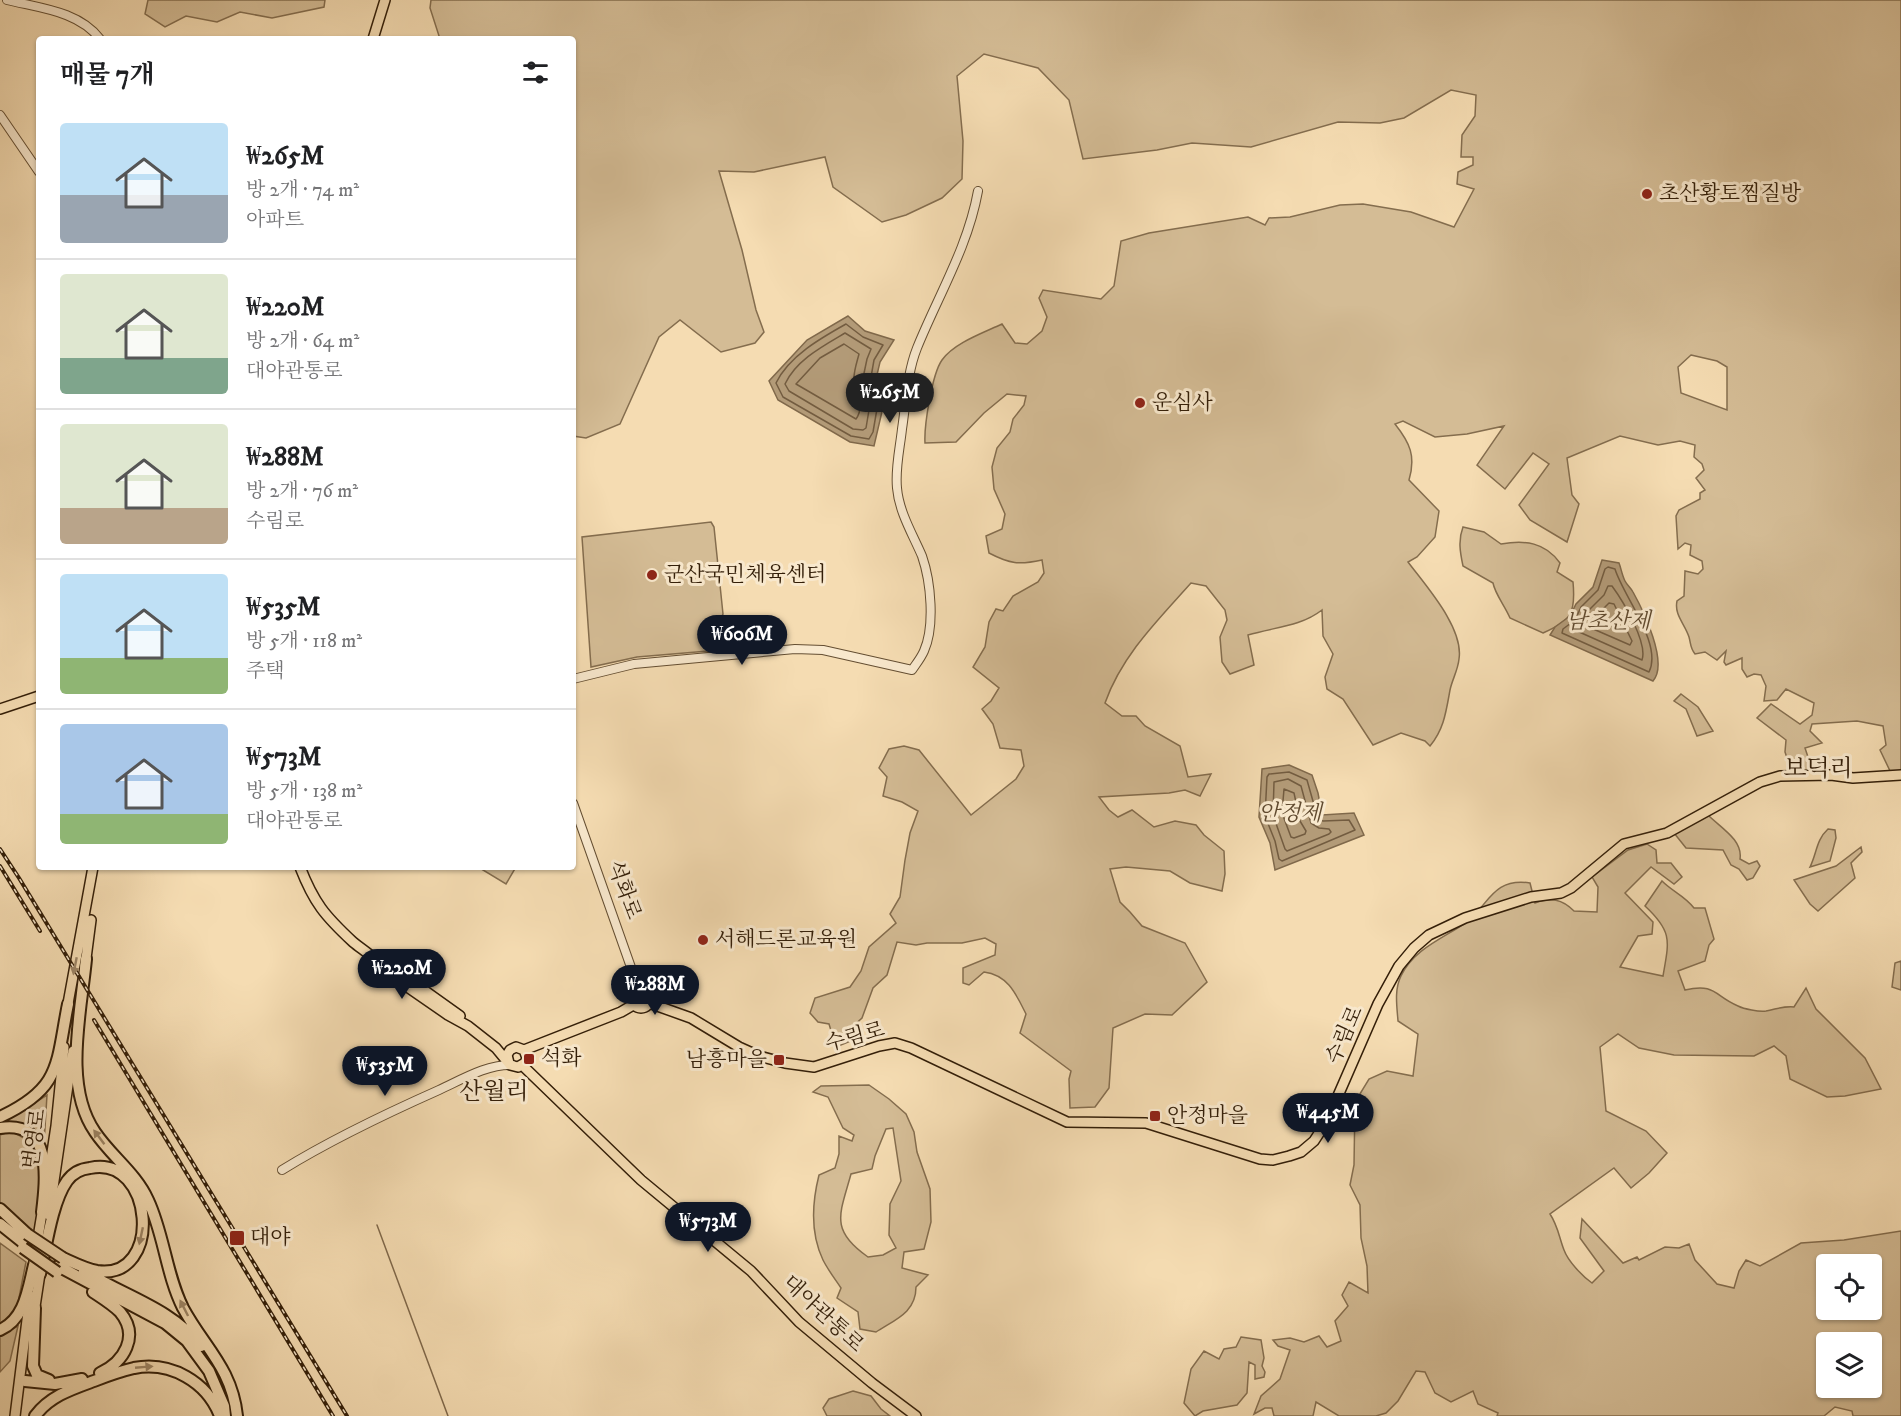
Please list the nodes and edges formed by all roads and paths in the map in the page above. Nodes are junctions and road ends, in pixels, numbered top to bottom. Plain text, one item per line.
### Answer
1 (7, 0) edge
2 (385, 0) edge
3 (98, 36) edge
4 (374, 36) edge
5 (0, 115) edge
6 (36, 167) edge
7 (978, 191) dead end
8 (576, 678) edge
9 (36, 697) edge
10 (0, 709) edge
11 (1901, 775) edge
12 (576, 812) edge
13 (92, 870) edge
14 (98, 870) edge
15 (301, 870) edge
16 (86, 959) junction
17 (379, 963) junction
18 (639, 990) junction
19 (649, 1003) junction
20 (68, 1004) junction
21 (633, 1005) junction
22 (513, 1048) junction
23 (524, 1050) junction
24 (509, 1062) junction
25 (522, 1065) junction
26 (0, 1117) edge
27 (0, 1128) edge
28 (281, 1168) dead end
29 (0, 1209) edge
30 (42, 1212) junction
31 (0, 1214) edge
32 (0, 1224) edge
33 (0, 1229) edge
34 (0, 1234) edge
35 (25, 1242) junction
36 (59, 1265) junction
37 (37, 1269) junction
38 (77, 1283) junction
39 (35, 1308) junction
40 (140, 1309) junction
41 (0, 1330) edge
42 (100, 1373) junction
43 (22, 1381) junction
44 (15, 1416) edge
45 (21, 1416) edge
46 (35, 1416) edge
47 (220, 1416) edge
48 (225, 1416) edge
49 (235, 1416) edge
50 (916, 1416) edge

1 - 3 street
2 - 4 main road
5 - 6 street
7 - 8 street
9 - 10 main road
11 - 19 main road, 수림로
12 - 18 street, 석화로
13 -> 20 main road, 번영로
14 - 16 main road, 번영로
15 - 17 main road
16 - 37 main road, 번영로
49 -> 16 highway
17 - 22 main road
17 - 24 main road
18 - 19 main road
18 - 21 main road
19 - 21 main road, 수림로
20 - 26 highway
20 - 30 main road, 번영로
21 - 23 main road, 수림로
22 - 23 main road
22 - 24 main road
23 - 25 main road
24 - 25 main road
24 - 28 street
25 - 50 main road, 대야관통로
27 - 30 highway
29 - 35 highway
30 - 37 main road, 번영로
31 - 35 highway
32 - 35 highway
33 - 35 highway
34 - 35 highway
35 - 36 highway
37 -> 36 highway
36 - 38 highway
36 - 40 highway
36 - 49 highway
37 - 39 main road, 번영로
37 - 41 highway
37 - 43 main road, 번영로
38 - 40 highway
38 - 42 highway
39 - 42 highway
39 - 43 main road, 번영로
40 - 48 highway
42 - 43 highway
43 - 44 main road, 번영로
43 - 45 main road, 번영로
46 -> 47 highway

